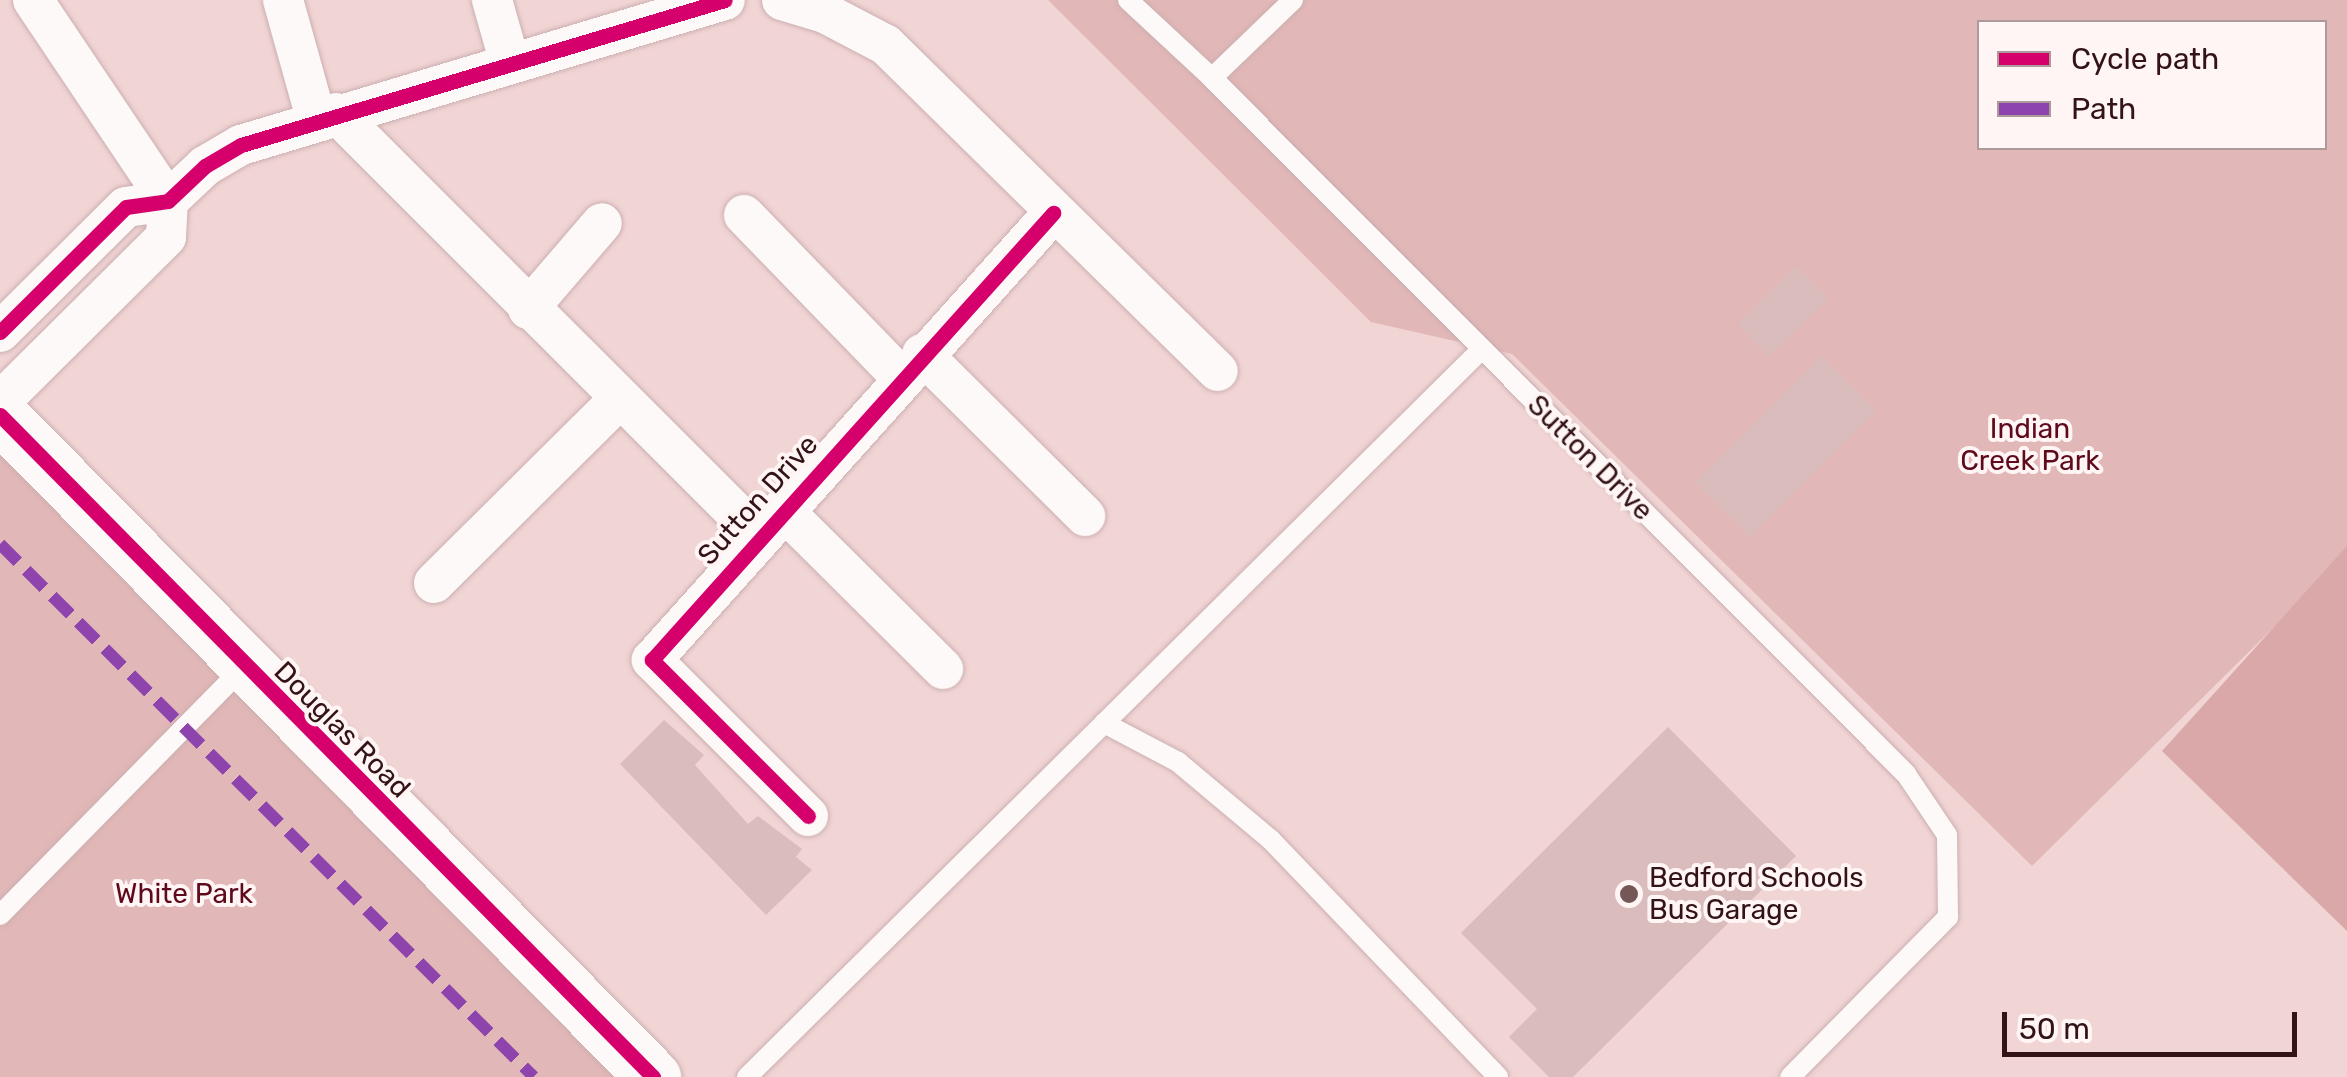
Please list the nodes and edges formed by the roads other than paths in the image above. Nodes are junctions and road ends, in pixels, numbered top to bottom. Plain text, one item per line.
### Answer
1 (33, 0) edge
2 (283, 0) edge
3 (492, 0) edge
4 (782, 0) edge
5 (1128, 0) edge
6 (1294, 0) edge
7 (712, 1) edge
8 (509, 60) junction
9 (1212, 78) junction
10 (326, 115) junction
11 (168, 201) junction
12 (1053, 212) junction
13 (744, 216) dead end
14 (602, 224) dead end
15 (528, 309) junction
16 (0, 332) edge
17 (1481, 350) junction
18 (912, 366) junction
19 (1218, 371) dead end
20 (619, 399) junction
21 (0, 402) edge
22 (0, 414) edge
23 (1085, 516) dead end
24 (770, 522) junction
25 (434, 582) dead end
26 (244, 667) junction
27 (944, 669) dead end
28 (1104, 723) junction
29 (808, 816) dead end
30 (0, 915) edge
31 (653, 1077) edge
32 (747, 1077) edge
33 (1498, 1077) edge
34 (1790, 1077) edge

1 - 11 street
2 - 10 street, Sutton Drive
3 - 8 street
4 - 12 street
5 - 9 lane, Sutton Drive
6 - 9 lane
7 - 8 street
8 - 10 street
9 - 17 lane, Sutton Drive
10 - 11 street
10 - 15 street, Sutton Drive
11 - 16 street
11 - 21 street
12 - 18 street, Sutton Drive
12 - 19 street
13 - 18 street
14 - 15 street
15 - 20 street, Sutton Drive
17 - 28 lane
17 - 34 lane, Sutton Drive
18 - 23 street
18 - 24 street, Sutton Drive
20 - 24 street, Sutton Drive
20 - 25 street
22 - 26 street, Douglas Road
24 - 27 street, Sutton Drive
24 - 29 street, Sutton Drive
26 - 30 lane
26 - 31 street, Douglas Road
28 - 32 lane
28 - 33 lane

